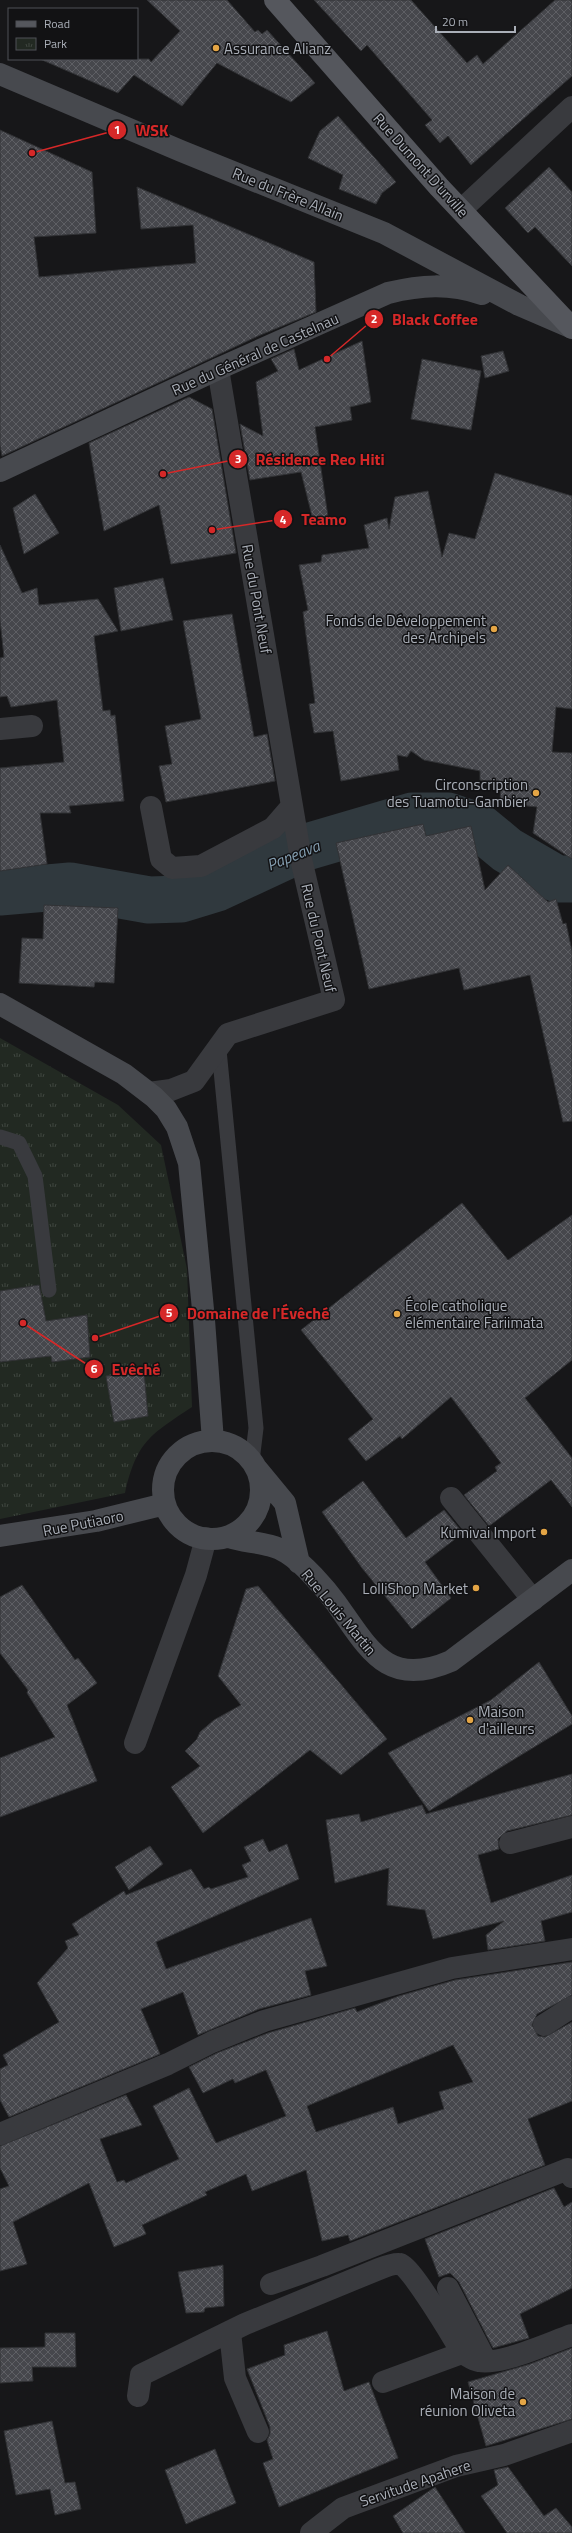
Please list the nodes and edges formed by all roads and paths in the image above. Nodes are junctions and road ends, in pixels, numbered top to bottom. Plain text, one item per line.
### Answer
1 (276, 0) edge
2 (0, 74) edge
3 (572, 107) edge
4 (461, 210) junction
5 (519, 305) junction
6 (571, 328) edge
7 (218, 369) junction
8 (0, 471) edge
9 (32, 726) dead end
10 (0, 729) edge
11 (292, 806) junction
12 (151, 807) dead end
13 (0, 1004) edge
14 (218, 1050) junction
15 (149, 1093) junction
16 (0, 1137) edge
17 (49, 1290) dead end
18 (212, 1442) junction
19 (254, 1465) junction
20 (451, 1498) dead end
21 (165, 1504) junction
22 (0, 1536) edge
23 (228, 1537) junction
24 (206, 1538) junction
25 (298, 1563) junction
26 (572, 1570) edge
27 (533, 1600) junction
28 (135, 1743) dead end
29 (572, 1826) edge
30 (510, 1843) dead end
31 (572, 1949) edge
32 (572, 2007) edge
33 (544, 2025) dead end
34 (0, 2134) edge
35 (572, 2177) edge
36 (271, 2284) dead end
37 (448, 2288) dead end
38 (230, 2332) junction
39 (572, 2335) edge
40 (462, 2353) junction
41 (486, 2361) junction
42 (383, 2382) dead end
43 (138, 2396) dead end
44 (572, 2431) edge
45 (258, 2432) dead end
46 (311, 2533) edge

1 - 4 main road, Rue Dumont D'urville
2 - 5 main road, Rue du Frère Allain
3 - 4 street
4 - 6 main road, Rue Dumont D'urville
5 - 6 main road, Rue du Frère Allain
5 - 7 main road, Rue du Général de Castelnau
7 - 8 main road, Rue du Général de Castelnau
7 - 11 street, Rue du Pont Neuf
9 - 10 street
11 - 12 street
11 - 14 street, Rue du Pont Neuf
13 - 15 main road
14 - 15 street, Rue du Pont Neuf
14 - 19 lane
15 - 18 main road
16 - 17 lane
18 - 19 main road
18 - 21 main road
19 - 23 main road
19 - 25 main road, Rue Louis Martin
20 - 27 street
21 - 22 main road, Rue Putiaoro
21 - 24 main road
23 - 24 main road
23 - 25 main road
24 - 28 street
25 - 27 main road, Rue Louis Martin
26 - 27 main road, Rue Louis Martin
29 - 30 street
31 - 34 street
32 - 33 street
35 - 36 street
37 - 41 street
38 - 40 street
38 - 43 street
38 - 45 street
39 - 41 street
40 - 41 street
40 - 42 street
44 - 46 street, Servitude Apahere

